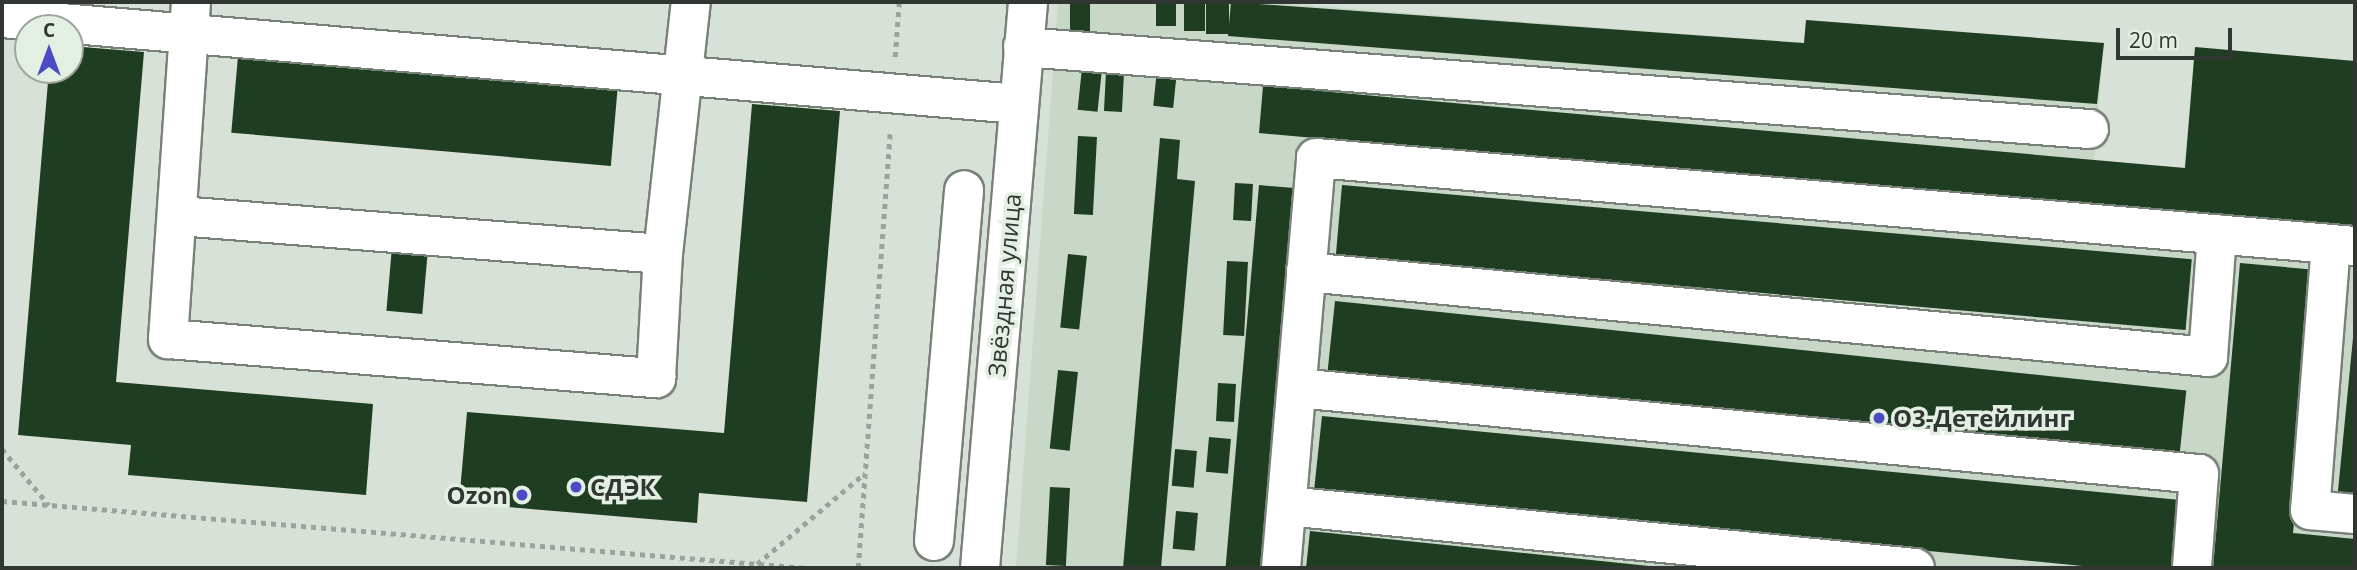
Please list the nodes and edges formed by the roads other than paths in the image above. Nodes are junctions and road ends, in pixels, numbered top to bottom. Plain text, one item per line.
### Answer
1 (691, 2) edge
2 (1028, 2) edge
3 (2, 18) edge
4 (189, 19) edge
5 (1023, 47) junction
6 (684, 74) junction
7 (1018, 104) junction
8 (2089, 129) dead end
9 (964, 190) dead end
10 (179, 216) junction
11 (2217, 234) junction
12 (2343, 245) edge
13 (663, 254) junction
14 (1306, 272) junction
15 (950, 360) junction
16 (998, 364) junction
17 (1297, 388) junction
18 (1287, 506) junction
19 (2355, 514) edge
20 (934, 541) dead end
21 (980, 568) edge
22 (1281, 568) edge
23 (1915, 568) edge
24 (2192, 568) edge

1 - 6 street
2 - 5 street, Звёздная улица
3 - 4 street
4 - 6 street
4 - 10 street
5 - 7 street, Звёздная улица
5 - 8 street
6 - 7 street
6 - 13 street
7 - 16 street, Звёздная улица
9 - 15 street
10 - 13 street
10 - 13 street
11 - 12 street
11 - 14 street
11 - 14 street
12 - 19 street
14 - 17 street
15 - 16 street
15 - 20 street
16 - 21 street, Звёздная улица
17 - 18 street
17 - 24 street
18 - 22 street
18 - 23 street

